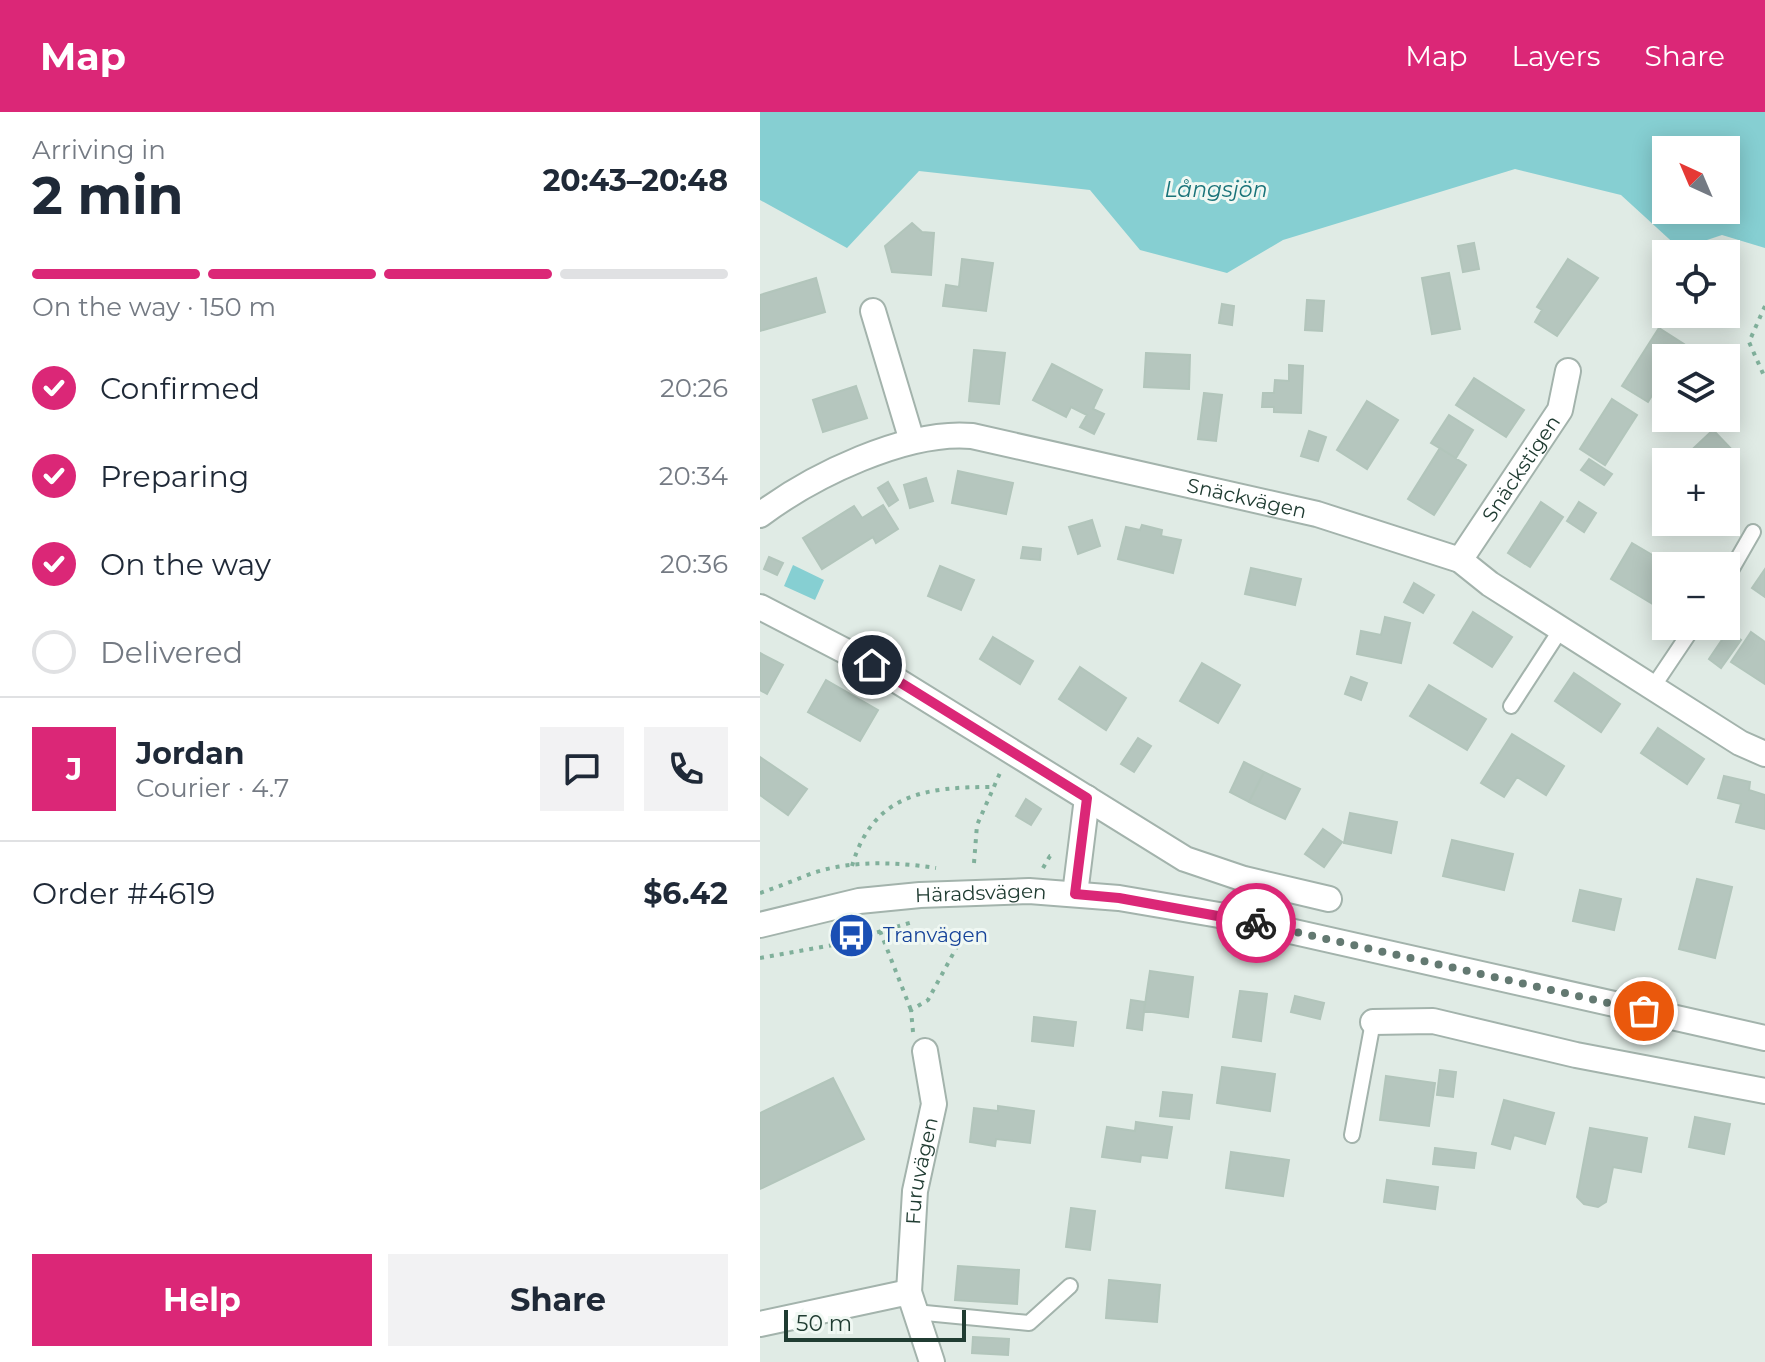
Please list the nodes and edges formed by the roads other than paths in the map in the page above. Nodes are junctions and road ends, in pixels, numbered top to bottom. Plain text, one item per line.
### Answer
1 (873, 311) dead end
2 (1568, 371) dead end
3 (912, 441) junction
4 (760, 515) edge
5 (1753, 532) dead end
6 (1740, 555) edge
7 (1460, 560) junction
8 (760, 607) edge
9 (1561, 629) junction
10 (1685, 640) edge
11 (1653, 687) junction
12 (1511, 706) dead end
13 (1765, 754) edge
14 (1087, 798) junction
15 (1075, 894) junction
16 (1329, 899) dead end
17 (760, 925) edge
18 (1373, 1022) joint
19 (1765, 1038) edge
20 (925, 1051) road end
21 (1765, 1091) edge
22 (1352, 1135) dead end
23 (1070, 1286) dead end
24 (912, 1302) junction
25 (760, 1324) edge
26 (932, 1362) edge

1 - 3 street
2 - 7 street, Snäckstigen
3 - 4 street, Snäckvägen
3 - 7 street, Snäckvägen
5 - 6 lane
7 - 9 street, Snäckvägen
8 - 14 street
9 - 11 street, Snäckvägen
9 - 12 lane
10 - 11 lane
11 - 13 street, Snäckvägen
14 - 15 street
14 - 16 street
15 - 17 street, Häradsvägen
15 - 19 street, Häradsvägen
18 - 21 street
18 - 22 lane
20 - 24 street, Furuvägen
23 - 24 lane
24 - 25 street
24 - 26 street, Furuvägen

